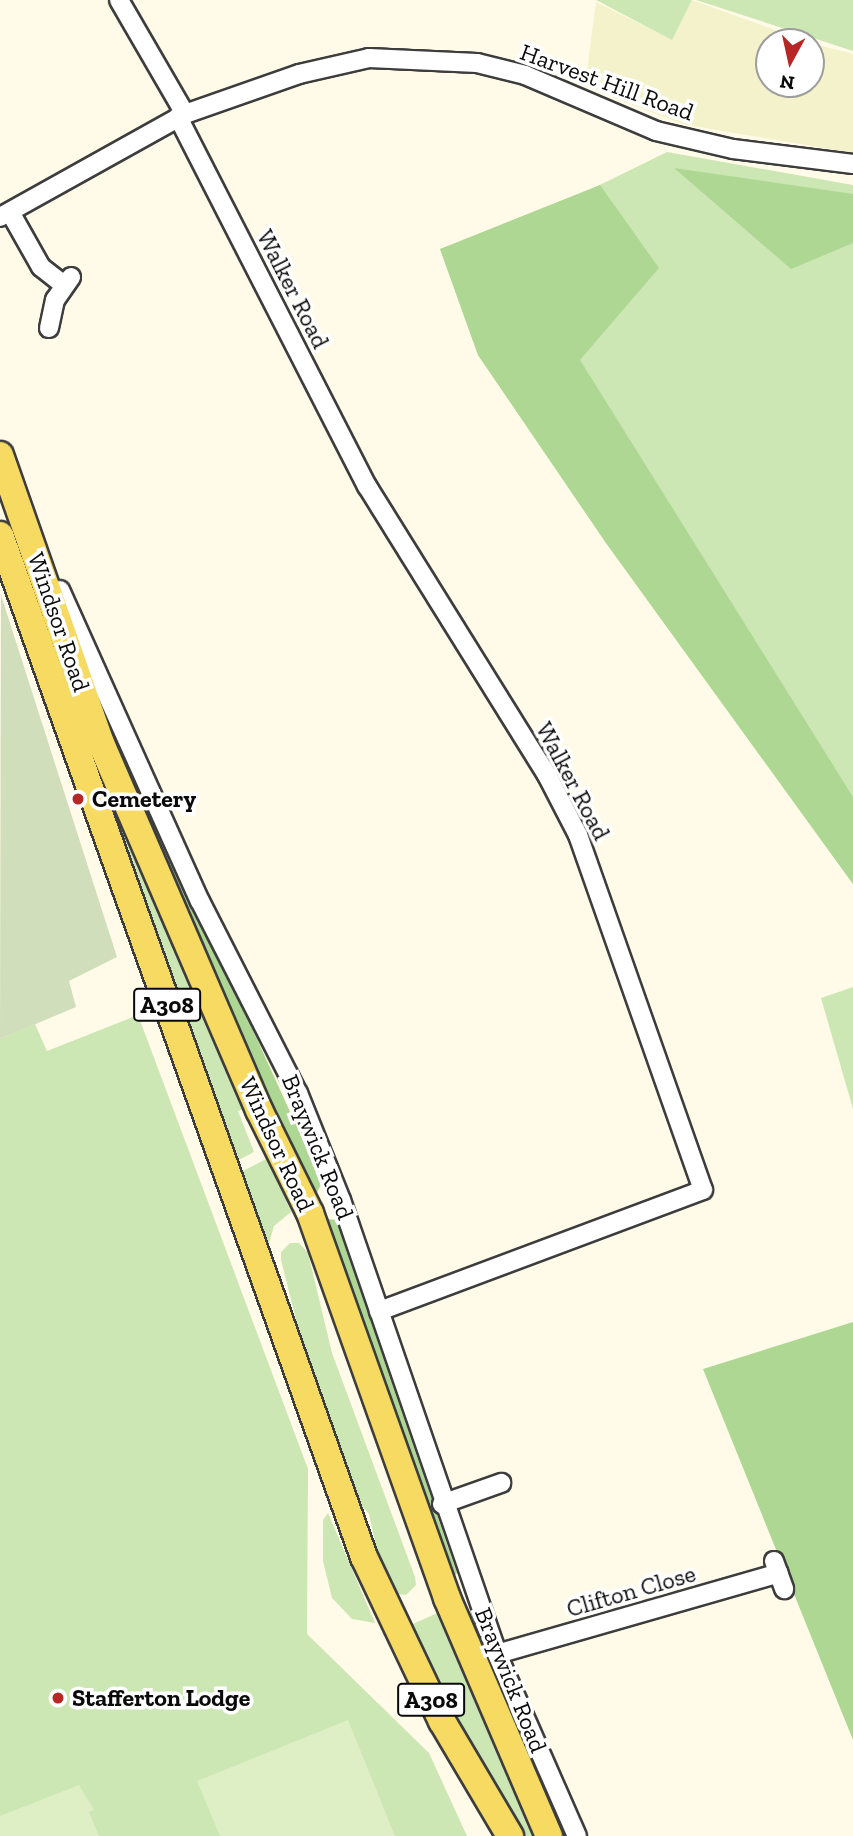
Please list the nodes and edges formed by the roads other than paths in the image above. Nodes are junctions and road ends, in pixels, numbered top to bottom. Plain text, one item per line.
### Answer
1 (119, 0) edge
2 (182, 115) junction
3 (853, 164) edge
4 (5, 214) edge
5 (50, 328) dead end
6 (4, 466) edge
7 (0, 535) edge
8 (379, 1311) junction
9 (501, 1483) dead end
10 (442, 1504) junction
11 (779, 1574) dead end
12 (497, 1654) junction
13 (510, 1836) edge
14 (549, 1836) edge
15 (577, 1836) edge

1 - 2 street
2 - 3 street, Harvest Hill Road
2 - 4 street, Harvest Hill Road
2 - 8 street, Walker Road
4 - 5 street
6 - 8 street, Braywick Road
6 - 14 main road, Windsor Road / A308
7 - 13 main road, A308
8 - 10 street, Braywick Road
9 - 10 street
10 - 12 street, Braywick Road
11 - 12 street, Clifton Close
12 - 15 street, Braywick Road

